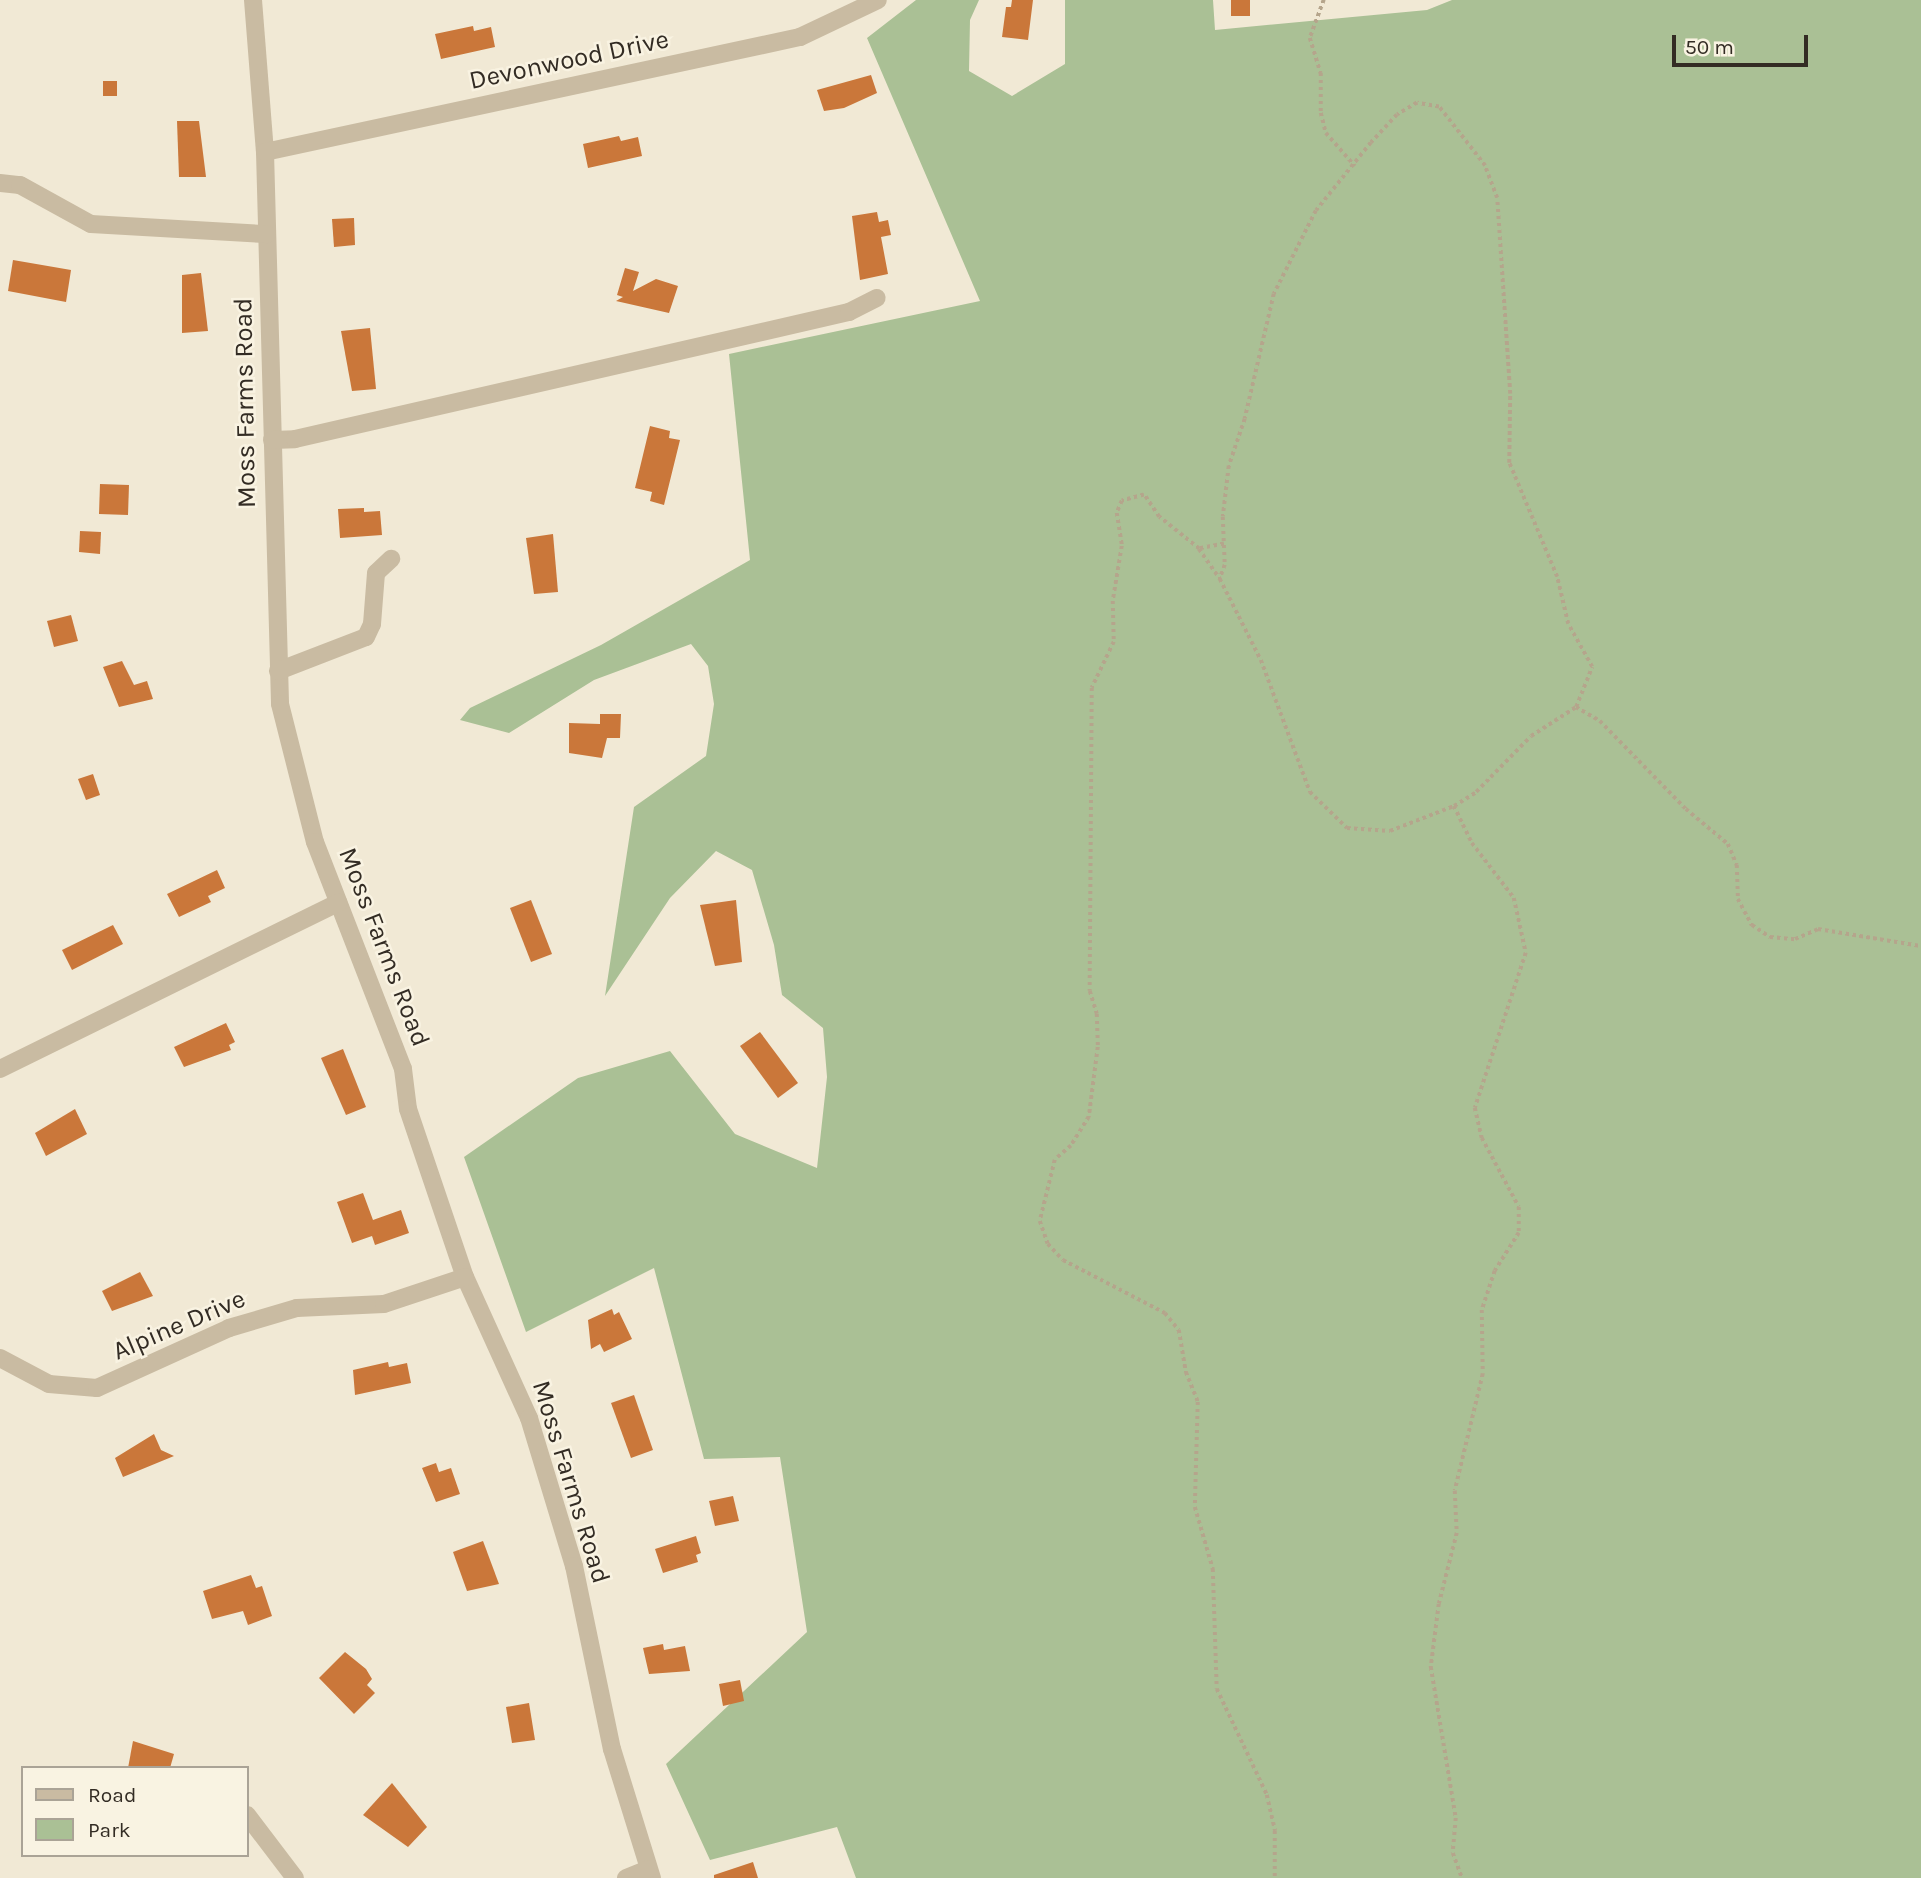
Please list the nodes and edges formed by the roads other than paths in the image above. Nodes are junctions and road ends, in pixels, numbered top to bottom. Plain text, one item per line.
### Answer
1 (253, 0) edge
2 (878, 0) edge
3 (265, 152) junction
4 (0, 183) edge
5 (267, 234) junction
6 (877, 298) dead end
7 (272, 440) junction
8 (391, 559) dead end
9 (278, 671) junction
10 (338, 903) junction
11 (0, 1069) edge
12 (465, 1277) junction
13 (0, 1358) edge
14 (248, 1816) edge
15 (650, 1873) edge
16 (295, 1878) edge
17 (626, 1878) edge

1 - 3 street, Moss Farms Road
2 - 3 street, Devonwood Drive
3 - 5 street, Moss Farms Road
4 - 5 street
5 - 7 street, Moss Farms Road
6 - 7 street
7 - 9 street, Moss Farms Road
8 - 9 street
9 - 10 street, Moss Farms Road
10 - 11 street
10 - 12 street, Moss Farms Road
12 - 13 street, Alpine Drive
12 - 15 street, Moss Farms Road
14 - 16 street
15 - 17 street

